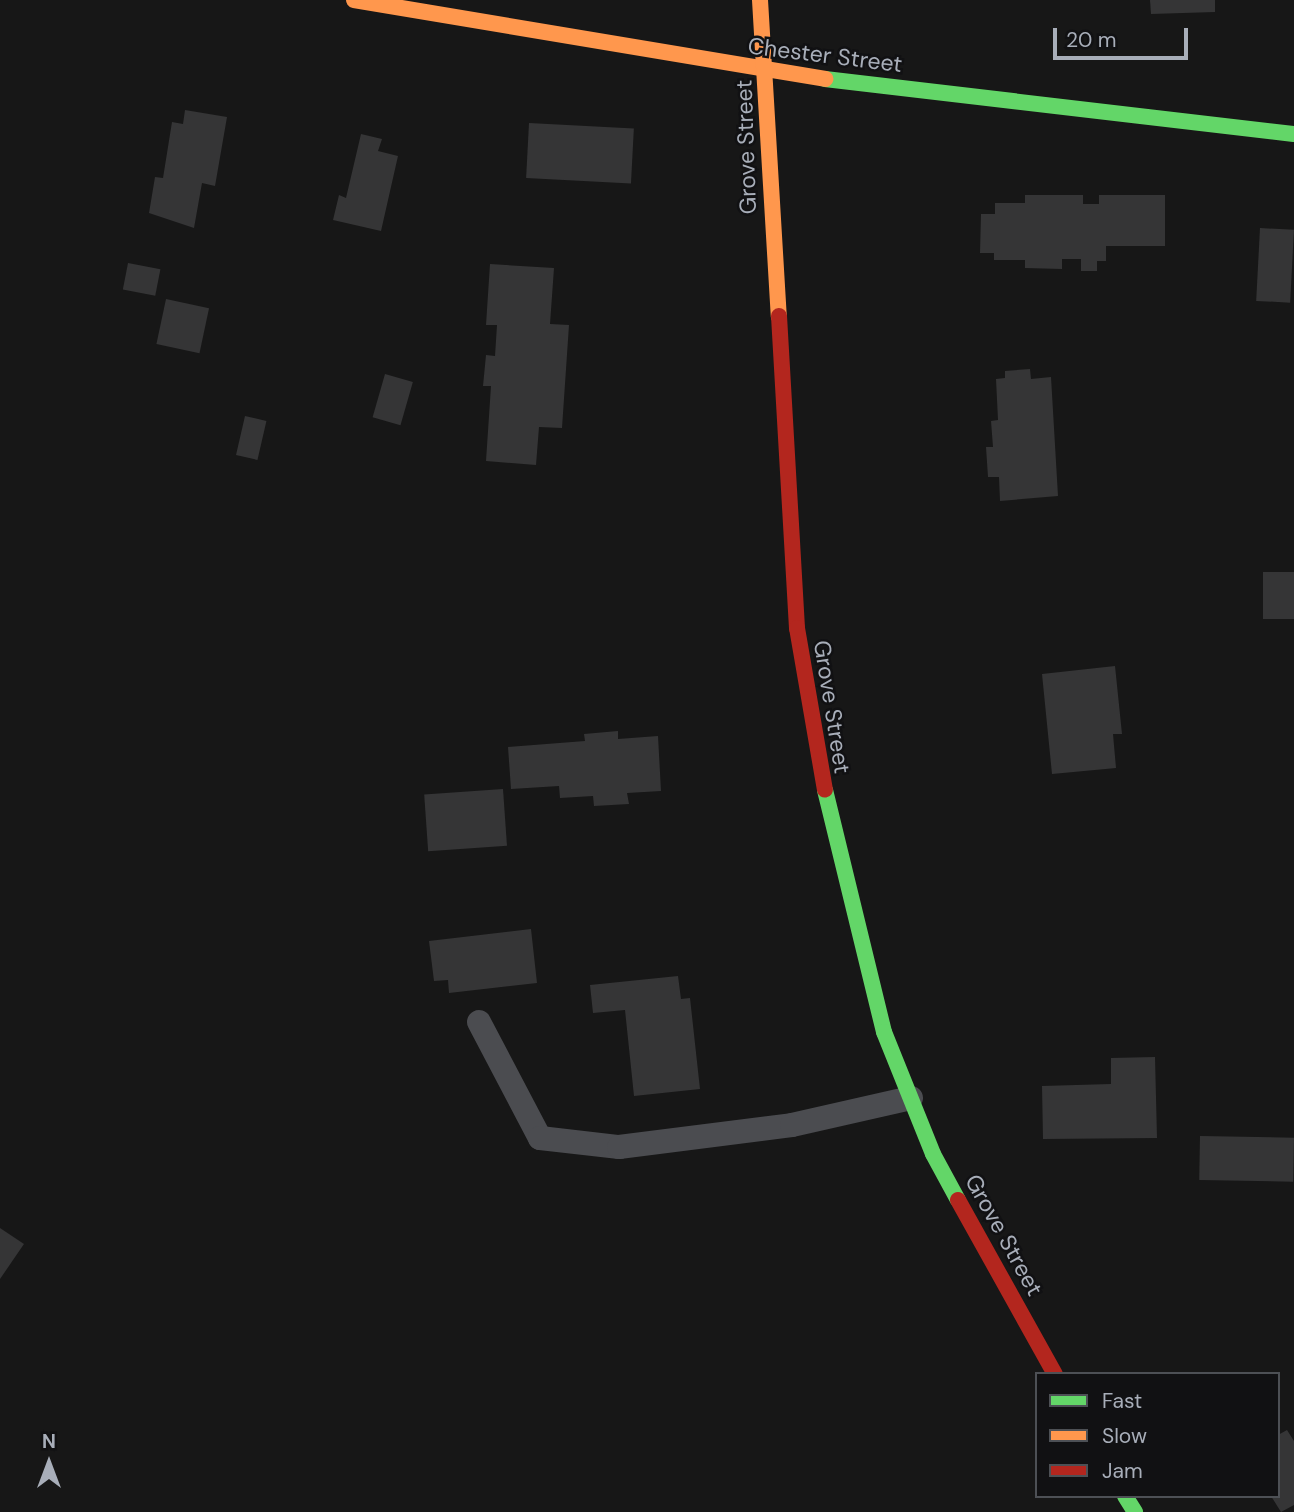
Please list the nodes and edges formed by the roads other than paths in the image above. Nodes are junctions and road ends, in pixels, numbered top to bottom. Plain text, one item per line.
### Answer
1 (354, 0) edge
2 (760, 0) edge
3 (766, 72) junction
4 (1294, 134) edge
5 (479, 1022) dead end
6 (911, 1098) junction
7 (1054, 1372) edge

1 - 3 main road, Chester Street
2 - 3 main road, Grove Street
3 - 4 main road, Chester Street
3 - 6 main road, Grove Street
5 - 6 lane
6 - 7 main road, Grove Street

